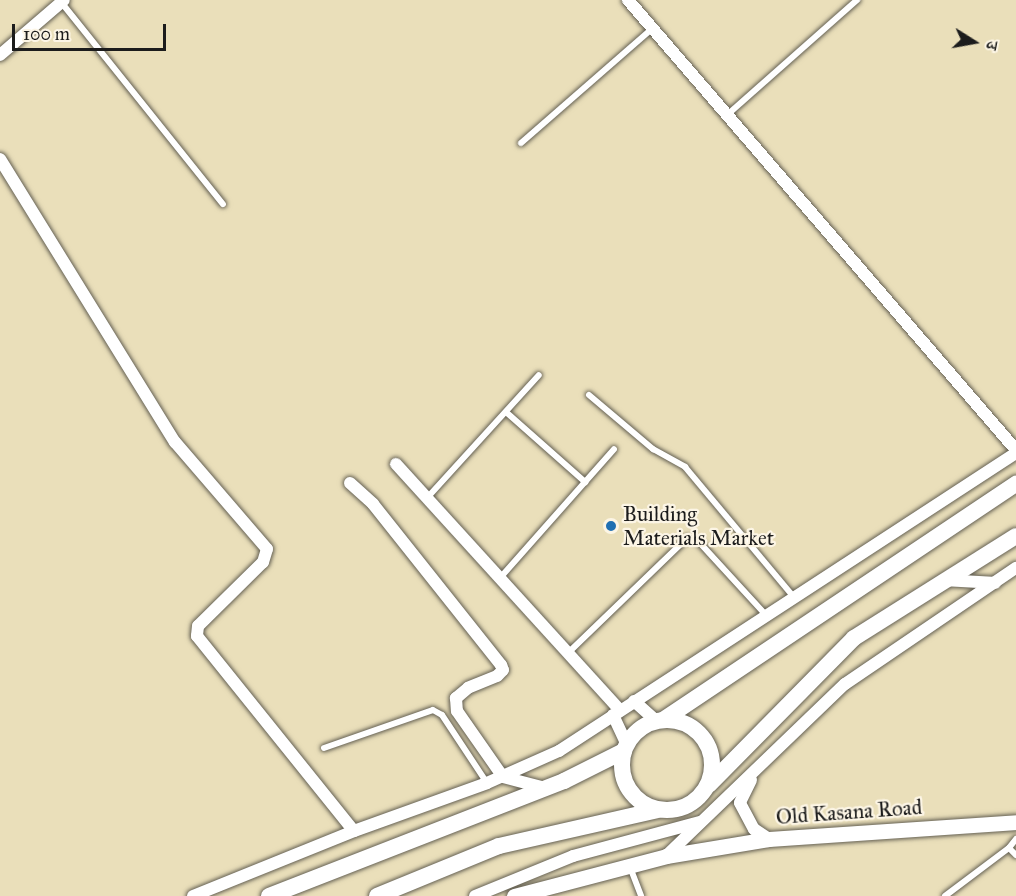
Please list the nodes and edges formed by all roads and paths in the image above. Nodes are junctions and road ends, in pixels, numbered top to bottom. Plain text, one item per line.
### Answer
1 (628, 0) edge
2 (857, 0) edge
3 (63, 1) edge
4 (654, 27) junction
5 (0, 56) edge
6 (727, 115) junction
7 (521, 143) dead end
8 (0, 159) edge
9 (223, 204) dead end
10 (539, 375) dead end
11 (589, 395) dead end
12 (506, 412) junction
13 (614, 449) dead end
14 (1016, 451) edge
15 (396, 464) dead end
16 (585, 482) junction
17 (350, 483) dead end
18 (1016, 484) edge
19 (427, 498) junction
20 (1016, 536) edge
21 (1016, 568) edge
22 (500, 578) junction
23 (945, 580) junction
24 (995, 583) junction
25 (793, 596) junction
26 (765, 614) junction
27 (568, 653) junction
28 (634, 701) junction
29 (616, 712) junction
30 (660, 721) junction
31 (324, 748) dead end
32 (626, 748) junction
33 (758, 769) junction
34 (503, 777) junction
35 (487, 783) junction
36 (709, 785) junction
37 (545, 788) junction
38 (657, 810) junction
39 (701, 822) junction
40 (1016, 822) edge
41 (354, 831) junction
42 (770, 839) junction
43 (1016, 839) edge
44 (1010, 848) junction
45 (1016, 855) edge
46 (666, 856) junction
47 (630, 867) junction
48 (390, 893) edge
49 (194, 896) edge
50 (269, 896) edge
51 (377, 896) edge
52 (475, 896) edge
53 (514, 896) edge
54 (641, 896) edge
55 (945, 896) edge

1 - 4 street
2 - 6 lane
3 - 5 street
3 - 9 lane
4 - 6 street
4 - 7 lane
6 - 14 street
8 - 41 street
10 - 12 lane
11 - 25 lane
12 - 16 lane
12 - 19 lane
13 - 16 lane
14 - 25 street
15 - 19 street
16 - 22 lane
17 - 34 street
18 - 30 main road
19 - 22 street
20 - 23 main road
21 - 24 street
22 - 27 street
23 - 24 street
23 - 36 main road
24 - 33 street
25 - 26 street
26 - 27 lane
26 - 28 street
27 - 29 street
28 - 29 street
28 - 30 street
29 - 32 street
29 - 34 street
30 - 32 main road
30 - 36 main road
31 - 35 lane
32 - 37 main road
32 - 38 main road
33 - 39 street
33 - 42 street
34 - 35 street
34 - 37 street
35 - 41 street
36 - 38 main road
37 - 50 main road
38 - 48 main road
39 - 46 street
39 - 52 street
40 - 42 street, Old Kasana Road
41 - 49 street
42 - 46 street, Old Kasana Road
43 - 44 lane
44 - 45 lane
44 - 55 lane
46 - 47 street, Old Kasana Road
47 - 53 street, Old Kasana Road
47 - 54 lane
48 - 51 main road

